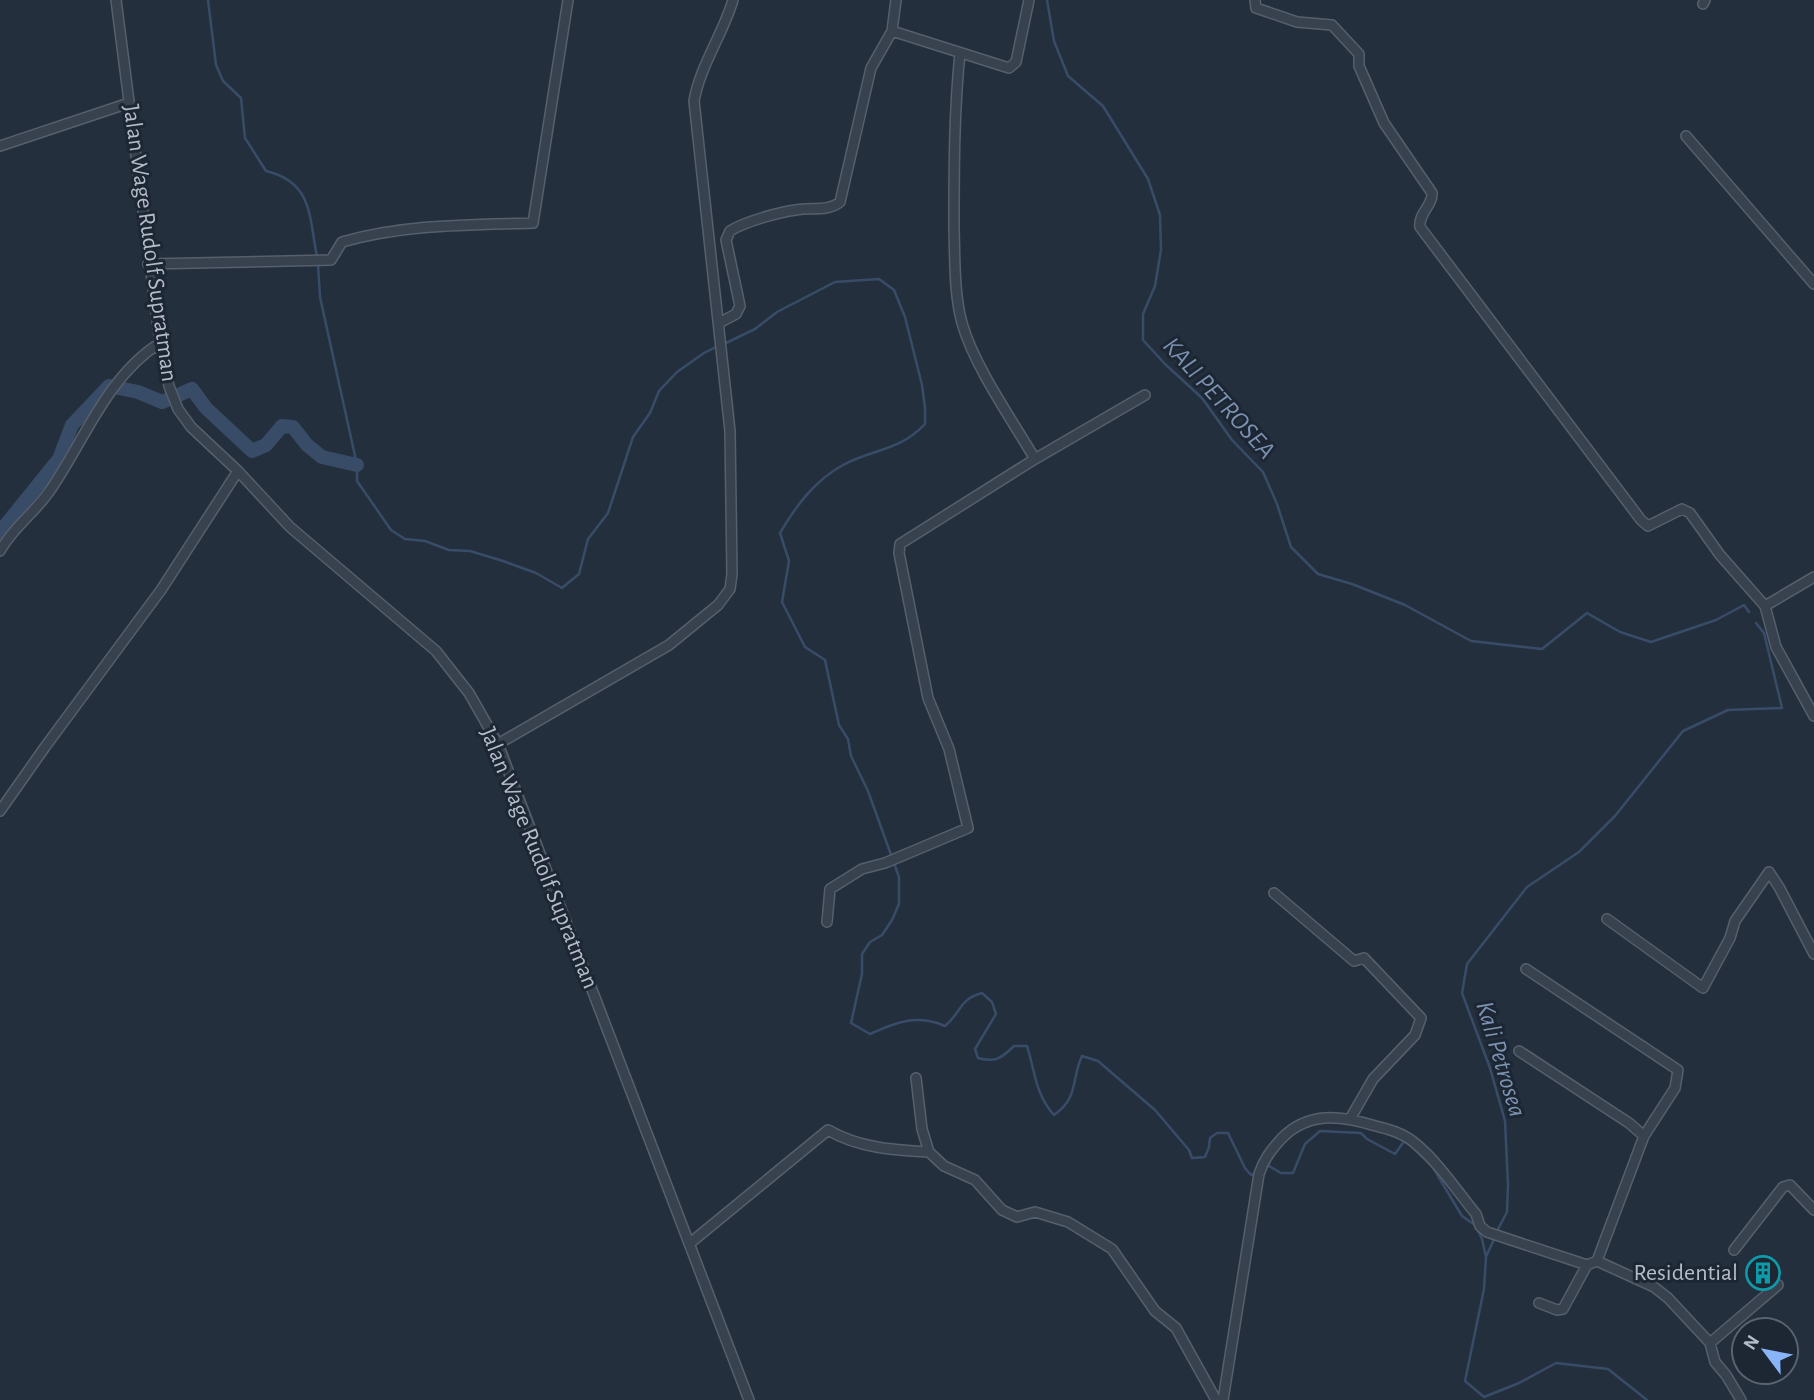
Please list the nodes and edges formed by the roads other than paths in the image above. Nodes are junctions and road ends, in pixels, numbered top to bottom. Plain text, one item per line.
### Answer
1 (116, 0) edge
2 (568, 0) edge
3 (733, 0) edge
4 (896, 0) edge
5 (1029, 0) edge
6 (1255, 0) edge
7 (892, 31) junction
8 (960, 53) junction
9 (129, 103) junction
10 (1686, 136) dead end
11 (0, 146) edge
12 (148, 264) junction
13 (1814, 284) edge
14 (719, 328) junction
15 (160, 343) junction
16 (1145, 395) dead end
17 (1035, 459) junction
18 (239, 471) junction
19 (0, 551) edge
20 (1814, 577) edge
21 (1765, 606) junction
22 (1814, 716) edge
23 (498, 744) junction
24 (0, 811) edge
25 (1273, 893) dead end
26 (1607, 919) dead end
27 (827, 922) dead end
28 (1814, 954) edge
29 (1526, 969) dead end
30 (1519, 1051) dead end
31 (916, 1078) dead end
32 (1350, 1119) junction
33 (1644, 1136) junction
34 (929, 1152) junction
35 (1814, 1210) edge
36 (689, 1244) junction
37 (1734, 1250) dead end
38 (1592, 1263) junction
39 (1778, 1285) dead end
40 (1539, 1303) dead end
41 (1710, 1343) junction
42 (749, 1400) edge
43 (1216, 1400) edge
44 (1223, 1400) edge
45 (1741, 1400) edge

1 - 9 street, Jalan Wage Rudolf Supratman
2 - 12 street
3 - 14 street
4 - 7 street
5 - 8 street
6 - 21 street
7 - 8 street
7 - 14 street
8 - 17 street
9 - 11 street
9 - 12 street, Jalan Wage Rudolf Supratman
10 - 13 street
12 - 15 street, Jalan Wage Rudolf Supratman
14 - 23 street
15 - 18 street, Jalan Wage Rudolf Supratman
15 - 19 street
16 - 17 street
17 - 27 street
18 - 23 street, Jalan Wage Rudolf Supratman
18 - 24 street
20 - 21 street
21 - 22 street
23 - 36 street, Jalan Wage Rudolf Supratman
25 - 32 street
26 - 28 street
29 - 33 street
30 - 33 street
31 - 34 street
32 - 38 street
32 - 44 street
33 - 38 street
34 - 36 street
34 - 43 street
35 - 37 street
36 - 42 street, Jalan Wage Rudolf Supratman
38 - 40 street
38 - 41 street
39 - 41 street
41 - 45 street

